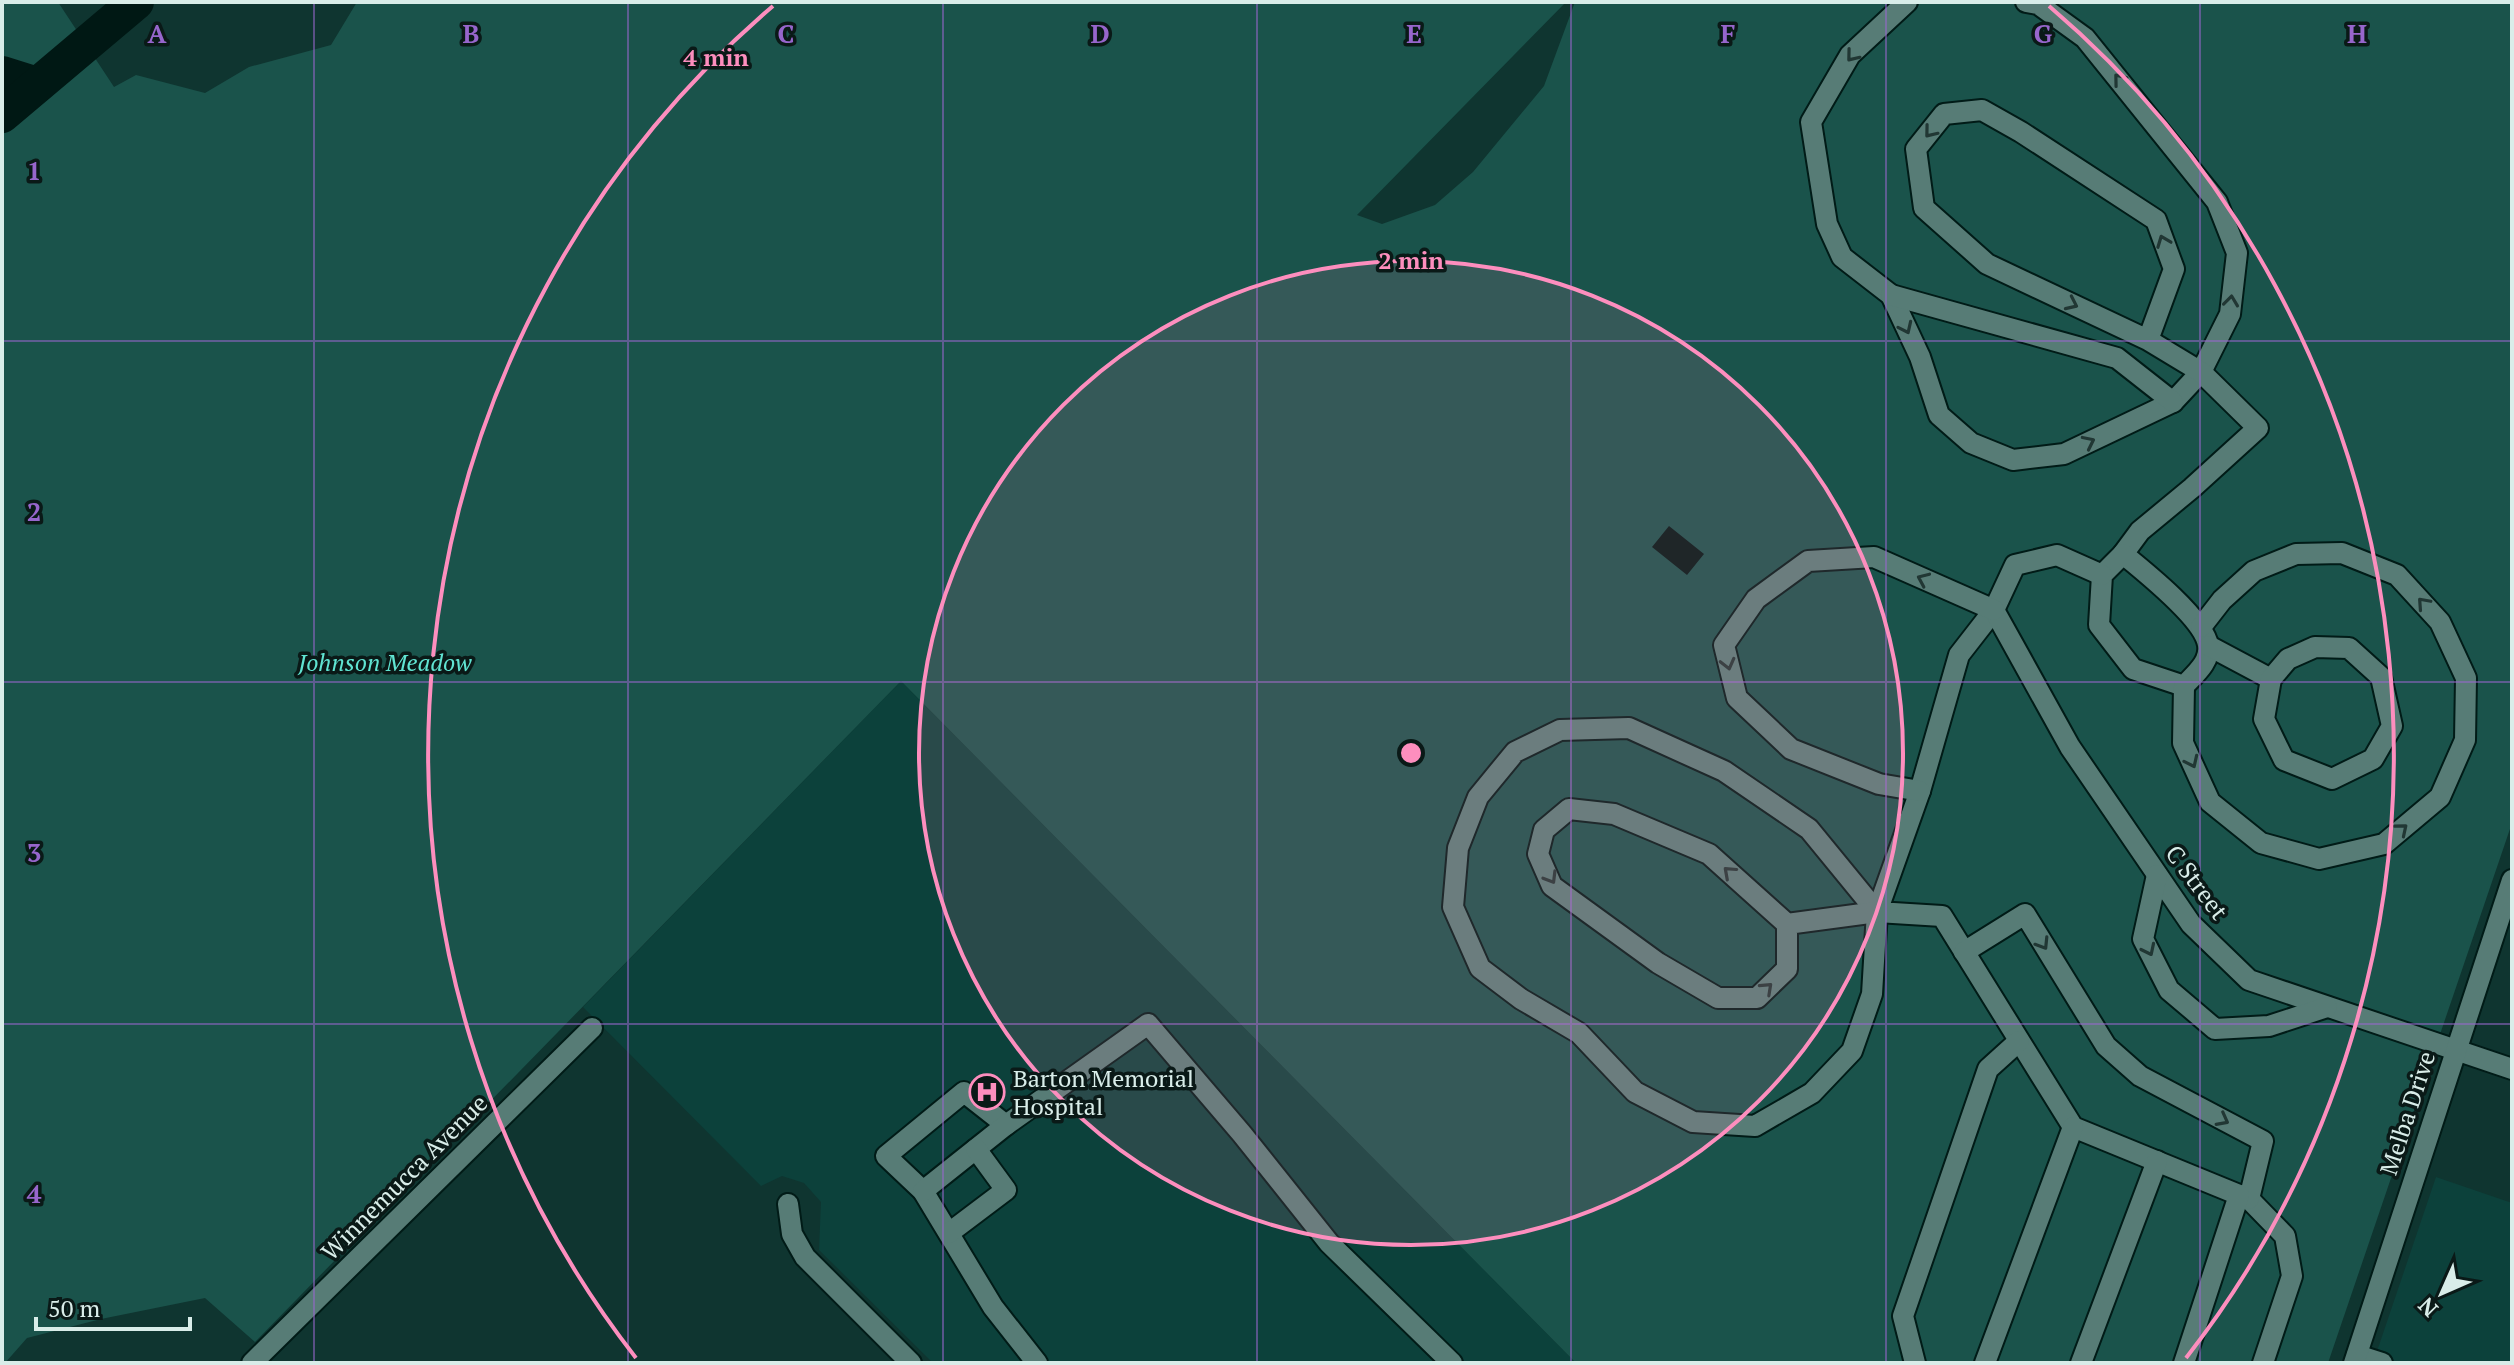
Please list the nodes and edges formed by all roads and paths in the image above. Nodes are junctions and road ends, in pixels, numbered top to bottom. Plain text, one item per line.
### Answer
1 (1907, 2) edge
2 (2026, 2) edge
3 (1891, 295) junction
4 (2148, 340) junction
5 (2201, 372) junction
6 (2173, 402) junction
7 (2123, 554) junction
8 (2102, 575) junction
9 (1994, 610) junction
10 (2205, 637) junction
11 (2271, 679) junction
12 (2184, 686) junction
13 (1920, 791) junction
14 (2157, 875) junction
15 (2512, 880) edge
16 (1877, 912) junction
17 (1787, 924) junction
18 (1964, 952) junction
19 (2327, 1007) junction
20 (592, 1028) dead end
21 (2019, 1041) junction
22 (2455, 1050) junction
23 (2512, 1069) edge
24 (1006, 1125) junction
25 (2073, 1127) junction
26 (976, 1149) junction
27 (2157, 1161) junction
28 (923, 1191) junction
29 (2244, 1197) junction
30 (788, 1204) dead end
31 (949, 1233) junction
32 (2355, 1359) edge
33 (1028, 1360) edge
34 (252, 1363) edge
35 (911, 1363) edge
36 (1452, 1363) edge
37 (1915, 1363) edge
38 (1985, 1363) edge
39 (2081, 1363) edge
40 (2184, 1363) edge
41 (2263, 1363) edge
42 (2382, 1363) edge

1 -> 3 street
5 -> 2 street
3 - 6 street
3 -> 6 street
4 -> 4 street
4 - 5 street
5 - 6 street
5 - 7 street
7 - 8 street
7 - 10 street
8 - 9 street
8 - 12 street
9 - 13 street
9 -> 13 street
9 - 14 street, C Street
10 - 11 street
10 - 12 street
12 -> 10 street
11 - 11 street
13 - 16 street
14 - 19 street, C Street
14 -> 19 street
15 - 22 street, Melba Drive
16 - 16 street
16 - 17 street
16 - 18 street
17 -> 17 street
18 - 21 street
18 -> 29 street
19 - 22 street, C Street
20 - 34 street, Winnemucca Avenue
21 - 25 street
21 - 37 street
22 - 23 street, C Street
22 - 32 street, Melba Drive
24 - 26 street
24 - 28 street
24 - 36 street
25 - 27 street
25 - 38 street
26 - 28 street
26 - 31 street
27 - 29 street
27 - 39 street
28 - 31 street
29 - 40 street
29 - 41 street
30 - 35 street
31 - 33 street
32 - 42 street

